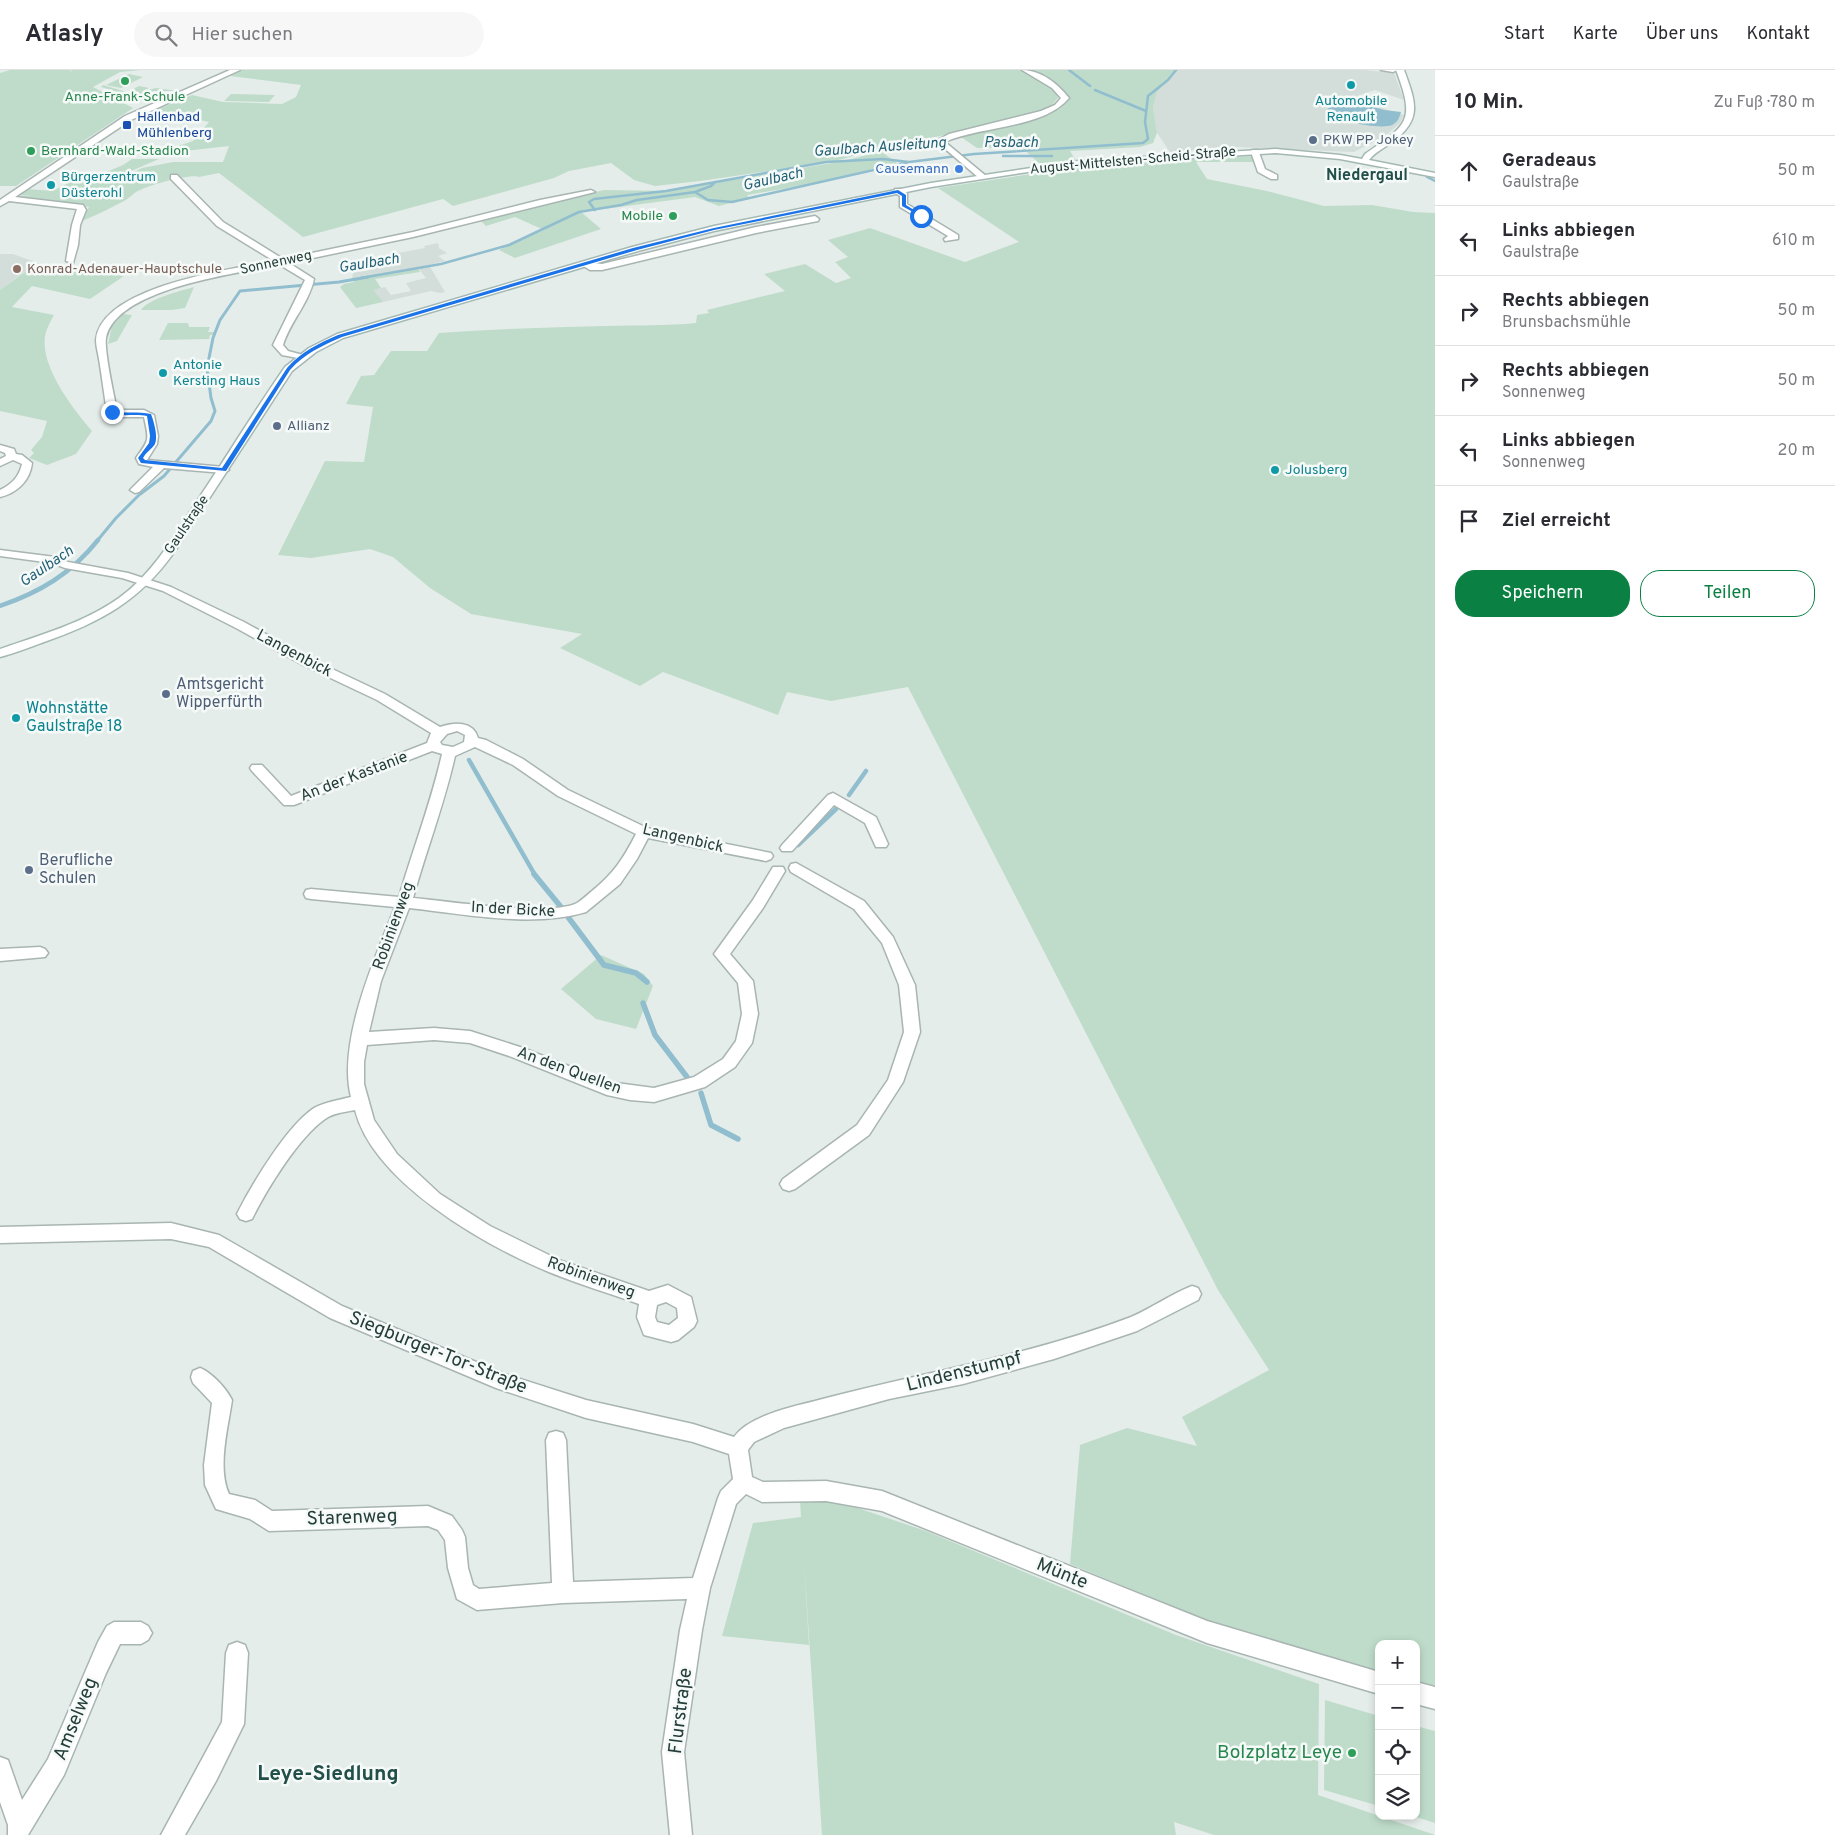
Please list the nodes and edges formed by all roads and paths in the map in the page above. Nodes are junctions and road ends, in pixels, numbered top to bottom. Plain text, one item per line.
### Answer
1 (1026, 70) edge
2 (1385, 70) edge
3 (1393, 70) edge
4 (1400, 70) edge
5 (232, 72) edge
6 (1255, 152) junction
7 (1365, 161) junction
8 (1435, 175) edge
9 (982, 176) junction
10 (1274, 177) dead end
11 (179, 179) dead end
12 (898, 191) junction
13 (591, 192) dead end
14 (9, 199) junction
15 (0, 204) edge
16 (815, 219) dead end
17 (948, 239) dead end
18 (70, 261) dead end
19 (280, 262) junction
20 (586, 265) junction
21 (300, 357) junction
22 (0, 448) edge
23 (12, 457) junction
24 (0, 463) edge
25 (165, 464) junction
26 (224, 470) junction
27 (135, 490) dead end
28 (0, 494) edge
29 (0, 552) edge
30 (146, 581) junction
31 (0, 653) edge
32 (439, 732) junction
33 (472, 742) junction
34 (442, 749) junction
35 (257, 768) dead end
36 (644, 832) junction
37 (881, 844) dead end
38 (787, 848) junction
39 (766, 856) junction
40 (796, 868) junction
41 (778, 871) junction
42 (311, 894) dead end
43 (404, 904) junction
44 (40, 953) dead end
45 (0, 955) edge
46 (360, 1039) junction
47 (359, 1102) junction
48 (789, 1184) dead end
49 (246, 1214) dead end
50 (0, 1235) edge
51 (1192, 1294) dead end
52 (649, 1298) dead end
53 (200, 1377) dead end
54 (556, 1440) dead end
55 (738, 1448) junction
56 (743, 1483) junction
57 (700, 1588) junction
58 (562, 1594) junction
59 (141, 1633) dead end
60 (236, 1654) dead end
61 (1375, 1682) edge
62 (1420, 1694) edge
63 (1435, 1698) edge
64 (0, 1768) edge
65 (18, 1830) edge
66 (172, 1835) edge
67 (681, 1835) edge

1 - 9 street
2 - 3 street
4 - 7 street
5 - 14 street
6 - 7 street, August-Mittelsten-Scheid-Straße
6 - 9 street, August-Mittelsten-Scheid-Straße
6 - 10 street, August-Mittelsten-Scheid-Straße
7 - 8 street, August-Mittelsten-Scheid-Straße
9 - 12 street, Gaulstraße
11 - 19 street
12 - 17 street
12 - 20 street, Gaulstraße
13 - 19 street, Sonnenweg
14 - 15 street
14 - 18 street
16 - 20 street, Gaulstraße
19 - 21 street
19 - 25 street, Sonnenweg
20 - 21 street, Gaulstraße
21 - 26 street, Gaulstraße
22 - 23 street
23 - 24 street
23 - 28 street
25 - 26 street
25 - 27 street
26 - 30 street, Gaulstraße
29 - 30 street, Langenbick
30 - 31 street, Gaulstraße
30 - 32 street, Langenbick
32 - 33 street
32 - 34 street, Robinienweg
33 - 34 street
33 - 36 street, Langenbick
34 - 35 street, An der Kastanie
34 - 43 street, Robinienweg
36 - 39 street, Langenbick
36 - 43 street, In der Bicke
37 - 38 street
38 - 39 street
38 - 40 street
39 - 41 street
40 - 41 street
40 - 48 street
41 - 46 street, An den Quellen
42 - 43 street, In der Bicke
43 - 46 street, Robinienweg
44 - 45 street
46 - 47 street, Robinienweg
47 - 49 street
47 - 52 street, Robinienweg
50 - 55 street, Siegburger-Tor-Straße
51 - 55 street, Lindenstumpf
53 - 58 street, Starenweg
54 - 58 street
55 - 56 street
56 - 57 street
56 - 61 street, Münte
57 - 58 street, Starenweg
57 - 67 street, Flurstraße
59 - 65 street, Amselweg
60 - 66 street
62 - 63 street
64 - 65 street

